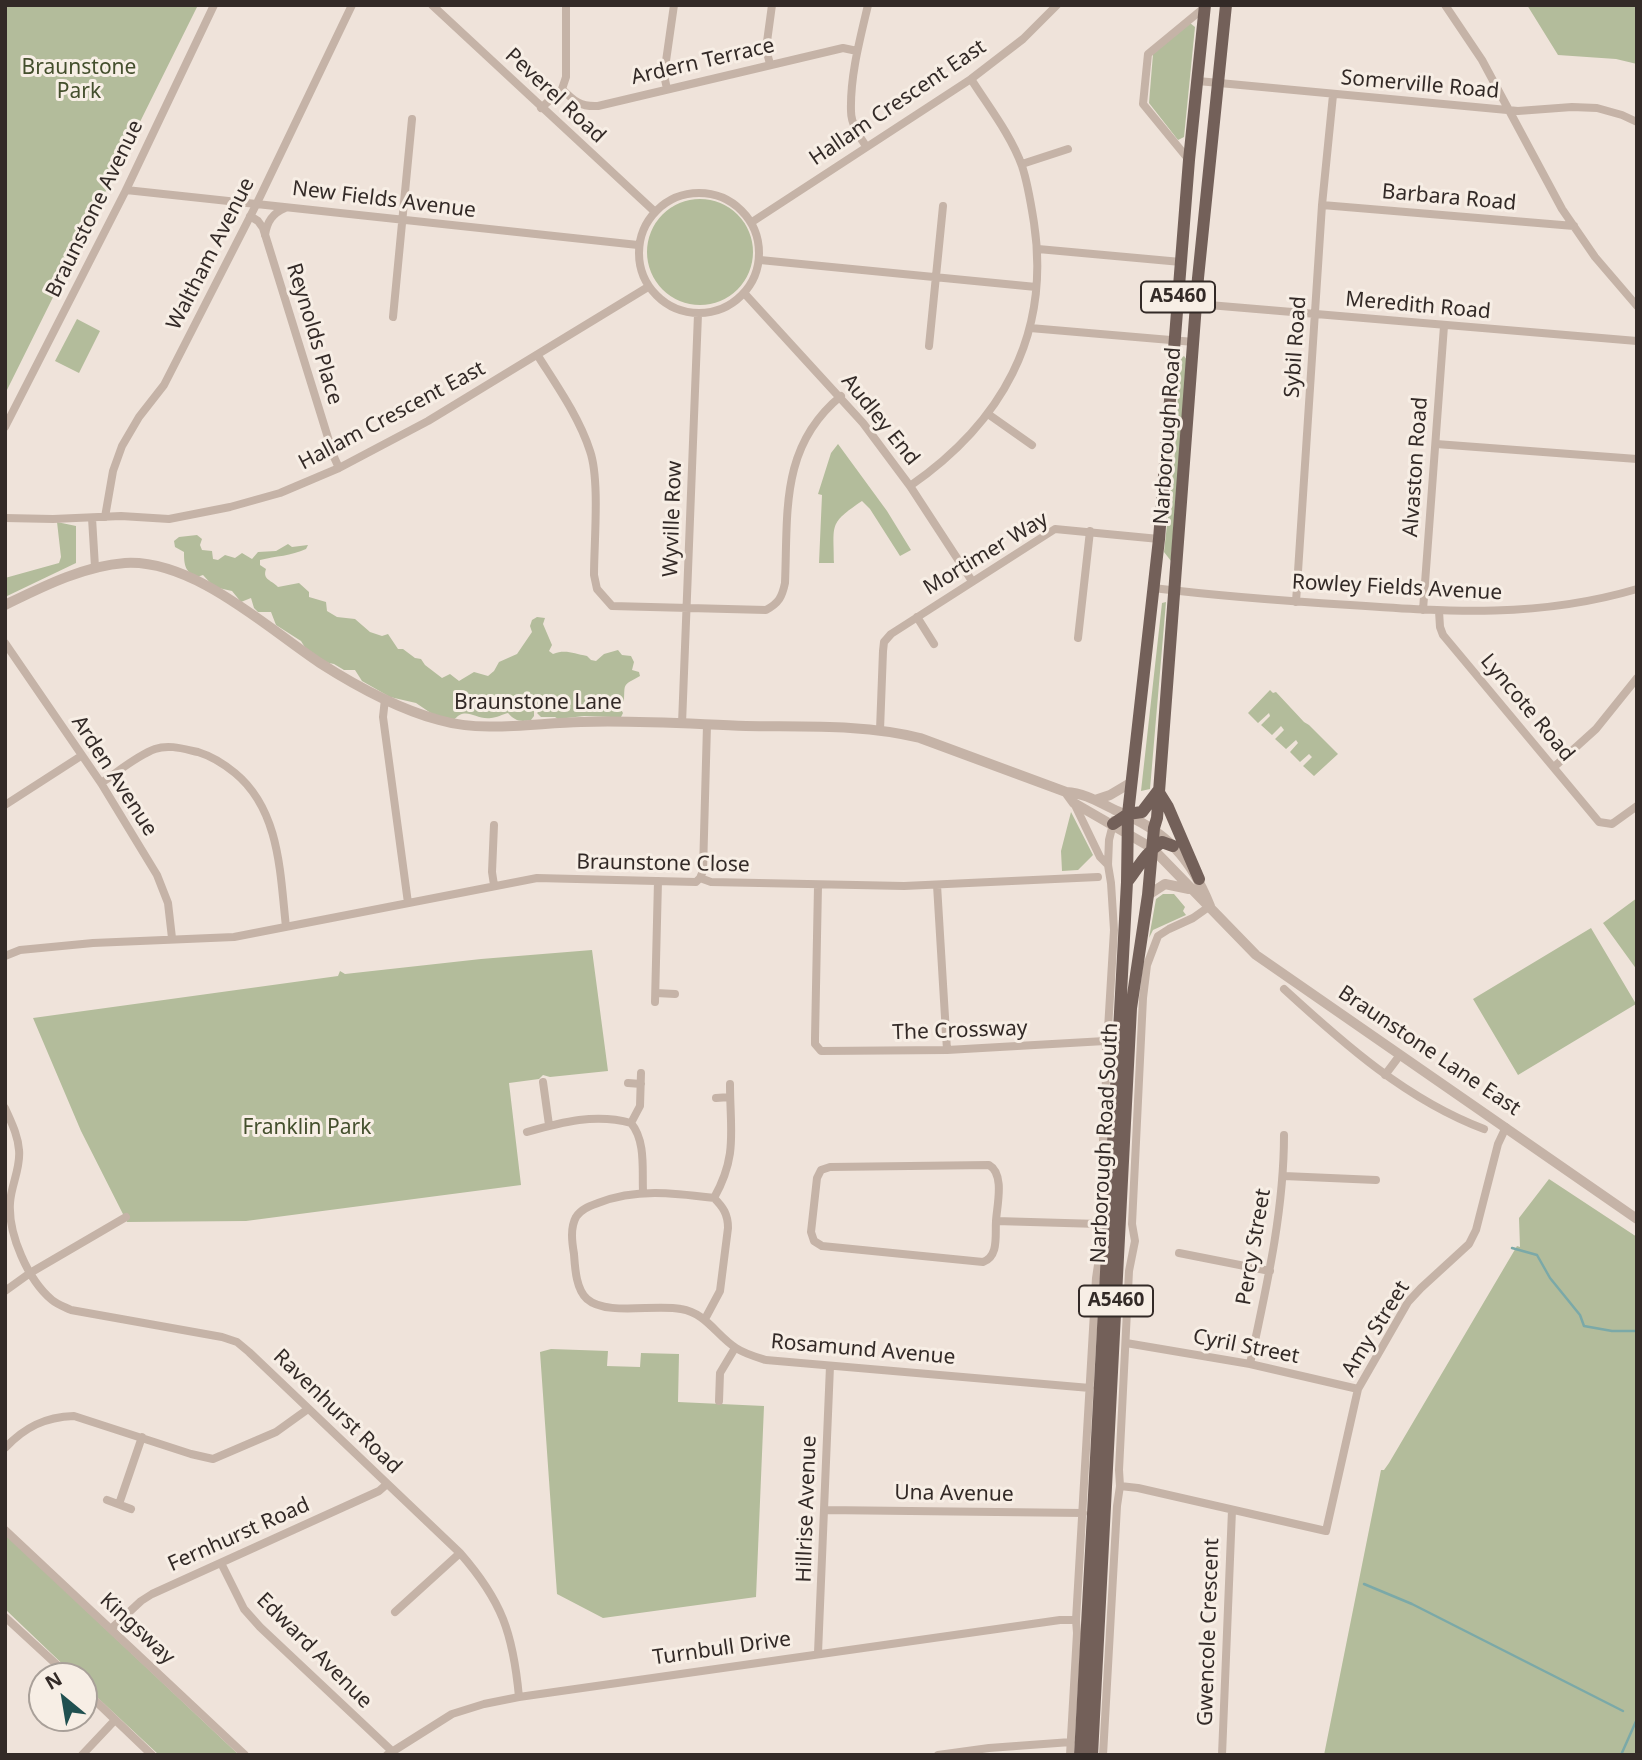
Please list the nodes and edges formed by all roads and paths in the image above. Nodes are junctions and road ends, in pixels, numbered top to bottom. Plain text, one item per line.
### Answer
1 (214, 5) edge
2 (352, 5) edge
3 (432, 5) edge
4 (566, 5) edge
5 (674, 5) edge
6 (772, 5) edge
7 (868, 5) edge
8 (1057, 5) edge
9 (1226, 5) edge
10 (1446, 5) edge
11 (1205, 6) edge
12 (857, 51) junction
13 (769, 64) junction
14 (971, 79) junction
15 (1198, 81) junction
16 (1218, 83) junction
17 (562, 89) junction
18 (667, 89) junction
19 (1333, 95) junction
20 (541, 108) junction
21 (1508, 110) junction
22 (412, 119) dead end
23 (1637, 122) edge
24 (866, 146) junction
25 (1068, 149) dead end
26 (1189, 160) junction
27 (1021, 164) junction
28 (126, 190) junction
29 (257, 202) junction
30 (1322, 205) junction
31 (288, 206) junction
32 (943, 206) dead end
33 (654, 211) junction
34 (250, 216) junction
35 (402, 221) junction
36 (752, 222) junction
37 (1574, 226) junction
38 (265, 235) junction
39 (638, 245) junction
40 (1038, 249) junction
41 (760, 260) junction
42 (1181, 262) junction
43 (936, 276) junction
44 (648, 287) junction
45 (1036, 287) junction
46 (745, 294) junction
47 (1197, 304) junction
48 (1637, 306) edge
49 (698, 314) junction
50 (1315, 316) junction
51 (393, 317) dead end
52 (1444, 326) junction
53 (1030, 328) junction
54 (1175, 341) junction
55 (1637, 341) edge
56 (1194, 342) junction
57 (929, 346) dead end
58 (538, 356) junction
59 (841, 396) junction
60 (988, 414) junction
61 (5, 427) edge
62 (1436, 444) junction
63 (1032, 445) dead end
64 (1637, 458) edge
65 (339, 468) junction
66 (910, 486) junction
67 (104, 517) junction
68 (5, 518) edge
69 (92, 518) junction
70 (1090, 531) junction
71 (1159, 539) junction
72 (95, 567) junction
73 (972, 582) junction
74 (1153, 588) junction
75 (1637, 589) edge
76 (1175, 591) junction
77 (1296, 601) junction
78 (5, 605) edge
79 (687, 609) junction
80 (1423, 610) junction
81 (1439, 611) junction
82 (917, 617) junction
83 (1078, 638) dead end
84 (5, 643) edge
85 (934, 644) dead end
86 (1637, 678) edge
87 (385, 699) junction
88 (682, 724) junction
89 (707, 725) junction
90 (880, 730) junction
91 (80, 756) junction
92 (1554, 767) junction
93 (1132, 782) junction
94 (101, 783) junction
95 (1158, 791) junction
96 (1066, 792) junction
97 (1095, 800) junction
98 (1074, 803) junction
99 (5, 805) edge
100 (1637, 806) edge
101 (1122, 812) junction
102 (1113, 824) junction
103 (494, 825) dead end
104 (1154, 828) junction
105 (1127, 833) junction
106 (1172, 846) junction
107 (1152, 848) junction
108 (1108, 865) junction
109 (1098, 877) dead end
110 (700, 878) junction
111 (659, 881) junction
112 (1127, 882) junction
113 (494, 885) junction
114 (937, 885) junction
115 (1196, 885) junction
116 (818, 886) junction
117 (1148, 895) junction
118 (408, 903) junction
119 (1210, 906) junction
120 (286, 927) junction
121 (172, 938) junction
122 (1123, 938) junction
123 (5, 956) edge
124 (1112, 966) junction
125 (1284, 989) dead end
126 (675, 994) dead end
127 (1105, 1041) junction
128 (947, 1050) junction
129 (1400, 1055) junction
130 (641, 1073) dead end
131 (1385, 1074) junction
132 (543, 1082) dead end
133 (628, 1083) dead end
134 (641, 1084) junction
135 (730, 1084) dead end
136 (730, 1097) junction
137 (716, 1098) dead end
138 (5, 1108) edge
139 (631, 1124) junction
140 (549, 1125) junction
141 (1506, 1126) junction
142 (1483, 1129) dead end
143 (527, 1132) dead end
144 (1284, 1135) dead end
145 (1284, 1176) junction
146 (1376, 1180) dead end
147 (9, 1184) edge
148 (643, 1191) junction
149 (714, 1198) junction
150 (126, 1217) dead end
151 (1637, 1219) edge
152 (996, 1221) junction
153 (1099, 1224) junction
154 (1179, 1253) dead end
155 (1270, 1271) junction
156 (30, 1273) junction
157 (5, 1291) edge
158 (705, 1319) junction
159 (1126, 1343) junction
160 (735, 1348) junction
161 (1250, 1364) junction
162 (830, 1366) junction
163 (1090, 1388) junction
164 (1358, 1390) junction
165 (719, 1401) dead end
166 (308, 1409) junction
167 (142, 1437) junction
168 (5, 1448) edge
169 (387, 1484) junction
170 (1121, 1486) junction
171 (107, 1500) dead end
172 (119, 1504) junction
173 (131, 1509) dead end
174 (824, 1510) junction
175 (1232, 1510) junction
176 (1083, 1513) junction
177 (5, 1530) edge
178 (460, 1553) junction
179 (221, 1563) junction
180 (395, 1612) dead end
181 (5, 1617) edge
182 (1076, 1620) junction
183 (112, 1628) junction
184 (818, 1653) junction
185 (54, 1662) edge
186 (519, 1696) junction
187 (98, 1704) edge
188 (115, 1720) junction
189 (1071, 1742) junction
190 (392, 1754) edge
191 (82, 1755) edge
192 (152, 1755) edge
193 (245, 1755) edge
194 (938, 1755) edge
195 (1070, 1755) edge
196 (1080, 1755) edge
197 (1092, 1755) edge
198 (1103, 1755) edge
199 (1222, 1755) edge

1 - 28 street, Braunstone Avenue
2 - 29 street, Waltham Avenue
3 - 20 street, Peverel Road
4 - 17 street
5 - 18 street
6 - 13 street
7 - 12 street
8 - 14 street, Hallam Crescent East
9 - 16 main road, Narborough Road / A5460
10 - 21 street
11 - 15 main road, Narborough Road / A5460
11 - 26 street, Narborough Road
12 - 13 street, Ardern Terrace
12 - 24 street
13 - 18 street, Ardern Terrace
14 - 24 street, Hallam Crescent East
14 - 27 street
15 - 16 street, Somerville Road
15 - 26 main road, Narborough Road / A5460
16 - 19 street, Somerville Road
16 - 47 main road, Narborough Road / A5460
17 - 18 street, Ardern Terrace
17 - 20 street
19 - 21 street, Somerville Road
19 - 30 street, Sybil Road
20 - 33 street, Peverel Road
21 - 23 street, Somerville Road
21 - 37 street
22 - 35 street
24 - 36 street, Hallam Crescent East
25 - 27 street
26 - 42 main road, Narborough Road / A5460
27 - 40 street
28 - 29 street, New Fields Avenue
28 - 61 street, Braunstone Avenue
29 - 31 street, New Fields Avenue
29 - 34 street, Waltham Avenue
30 - 37 street, Barbara Road
30 - 50 street, Sybil Road
31 - 35 street, New Fields Avenue
31 - 38 street
32 - 43 street
33 - 36 street
33 - 39 street
34 - 38 street, Reynolds Place
34 - 67 street, Waltham Avenue
35 - 39 street, New Fields Avenue
35 - 51 street
36 - 41 street
37 - 48 street
38 - 65 street, Reynolds Place
39 - 44 street
40 - 42 street
40 - 45 street
41 - 43 street
41 - 46 street
42 - 54 main road, Narborough Road / A5460
43 - 45 street
43 - 57 street
44 - 49 street
44 - 58 street, Hallam Crescent East
45 - 53 street
46 - 49 street
46 - 59 street, Audley End
47 - 50 street, Meredith Road
47 - 56 main road, Narborough Road / A5460
49 - 79 street, Wyville Row
50 - 52 street, Meredith Road
50 - 77 street, Sybil Road
52 - 55 street, Meredith Road
52 - 62 street, Alvaston Road
53 - 54 street
53 - 60 street
54 - 56 street
54 - 71 main road, Narborough Road / A5460
56 - 76 main road, Narborough Road / A5460
58 - 65 street, Hallam Crescent East
58 - 79 street
59 - 66 street, Audley End
59 - 79 street
60 - 63 street
60 - 66 street
62 - 64 street
62 - 80 street, Alvaston Road
65 - 67 street, Hallam Crescent East
66 - 73 street, Audley End
67 - 69 street, Hallam Crescent East
68 - 69 street, Hallam Crescent East
69 - 72 street
70 - 71 street, Mortimer Way
70 - 73 street, Mortimer Way
70 - 83 street
71 - 74 main road, Narborough Road / A5460
72 - 78 street, Braunstone Lane
72 - 87 street, Braunstone Lane
73 - 82 street, Mortimer Way
74 - 76 street, Rowley Fields Avenue
74 - 93 main road, Narborough Road / A5460
75 - 81 street, Rowley Fields Avenue
76 - 77 street, Rowley Fields Avenue
76 - 95 main road, Narborough Road / A5460
77 - 80 street, Rowley Fields Avenue
79 - 88 street, Wyville Row
80 - 81 street, Rowley Fields Avenue
81 - 92 street, Lyncote Road
82 - 85 street, Mortimer Way
82 - 90 street, Mortimer Way
84 - 91 street, Arden Avenue
86 - 92 street
87 - 88 street, Braunstone Lane
87 - 118 street
88 - 89 street, Braunstone Lane
89 - 90 street, Braunstone Lane
89 - 110 street
90 - 96 street, Braunstone Lane
91 - 94 street, Arden Avenue
91 - 99 street
92 - 100 street, Lyncote Road
93 - 97 street
93 - 101 main road, Narborough Road / A5460
94 - 120 street
94 - 121 street, Arden Avenue
95 - 101 main road
95 - 104 main road, Narborough Road / A5460
95 - 115 main road
96 - 97 street, Braunstone Lane
96 - 98 street
97 - 101 street, Braunstone Lane
98 - 102 street
98 - 108 street, Narborough Road South
101 - 102 main road
101 - 104 street, Braunstone Lane East
101 - 105 main road, Narborough Road South / A5460
102 - 105 street
102 - 108 street, Narborough Road South
103 - 113 street
104 - 106 street, Braunstone Lane East
104 - 107 main road, Narborough Road South / A5460
105 - 107 street, Braunstone Lane East
105 - 112 main road, Narborough Road South / A5460
106 - 107 main road
106 - 115 street, Braunstone Lane East
107 - 112 main road
107 - 115 street, Braunstone Lane East
107 - 117 main road, Narborough Road South / A5460
108 - 124 street, Narborough Road South
109 - 114 street, Braunstone Close
110 - 111 street, Braunstone Close
110 - 116 street, Braunstone Close
111 - 113 street, Braunstone Close
111 - 126 street
112 - 122 main road, Narborough Road South / A5460
113 - 118 street, Braunstone Close
114 - 116 street, Braunstone Close
114 - 128 street
115 - 117 street
115 - 119 street, Braunstone Lane East
116 - 128 street, The Crossway
117 - 197 main road, Narborough Road South / A5460
118 - 120 street, Braunstone Close
119 - 129 street, Braunstone Lane East
119 - 159 street, Narborough Road South
120 - 121 street, Braunstone Close
121 - 123 street, Braunstone Close
122 - 124 street, Narborough Road South
122 - 196 main road, Narborough Road South / A5460
124 - 127 street, Narborough Road South
125 - 131 street
127 - 128 street, The Crossway
127 - 153 street, Narborough Road South
129 - 131 street
129 - 141 street, Braunstone Lane East
130 - 134 street
131 - 142 street
132 - 140 street
133 - 134 street
134 - 139 street
135 - 136 street
136 - 137 street
136 - 149 street
138 - 147 street, Ravenhurst Road
139 - 140 street
139 - 148 street
140 - 143 street
141 - 151 street, Braunstone Lane East
141 - 164 street, Amy Street
144 - 145 street, Percy Street
145 - 146 street
145 - 155 street, Percy Street
147 - 156 street, Ravenhurst Road
148 - 149 street, Rosamund Avenue
148 - 158 street, Rosamund Avenue
149 - 158 street
150 - 156 street
152 - 152 street
152 - 153 street
153 - 163 street, Narborough Road South
154 - 155 street
155 - 161 street, Percy Street
156 - 157 street
156 - 166 street, Ravenhurst Road
158 - 160 street, Rosamund Avenue
159 - 161 street, Cyril Street
159 - 170 street, Narborough Road South
160 - 162 street, Rosamund Avenue
160 - 165 street
161 - 164 street, Cyril Street
162 - 163 street, Rosamund Avenue
162 - 174 street, Hillrise Avenue
163 - 176 street, Narborough Road South
164 - 175 street, Amy Street
166 - 167 street
166 - 169 street, Ravenhurst Road
167 - 168 street
167 - 172 street
169 - 178 street, Ravenhurst Road
169 - 179 street, Fernhurst Road
170 - 175 street
170 - 198 street, Narborough Road South
171 - 172 street
172 - 173 street
174 - 176 street, Una Avenue
174 - 184 street, Hillrise Avenue
175 - 199 street, Gwencole Crescent
176 - 182 street, Narborough Road South
177 - 183 street, Kingsway
178 - 180 street
178 - 186 street, Ravenhurst Road
179 - 183 street, Fernhurst Road
179 - 190 street, Edward Avenue
181 - 185 street
182 - 184 street, Turnbull Drive
182 - 189 street, Narborough Road South
183 - 193 street, Kingsway
184 - 186 street, Turnbull Drive
186 - 190 street, Turnbull Drive
187 - 188 street
188 - 191 street
188 - 192 street
189 - 194 street
189 - 195 street, Narborough Road South

